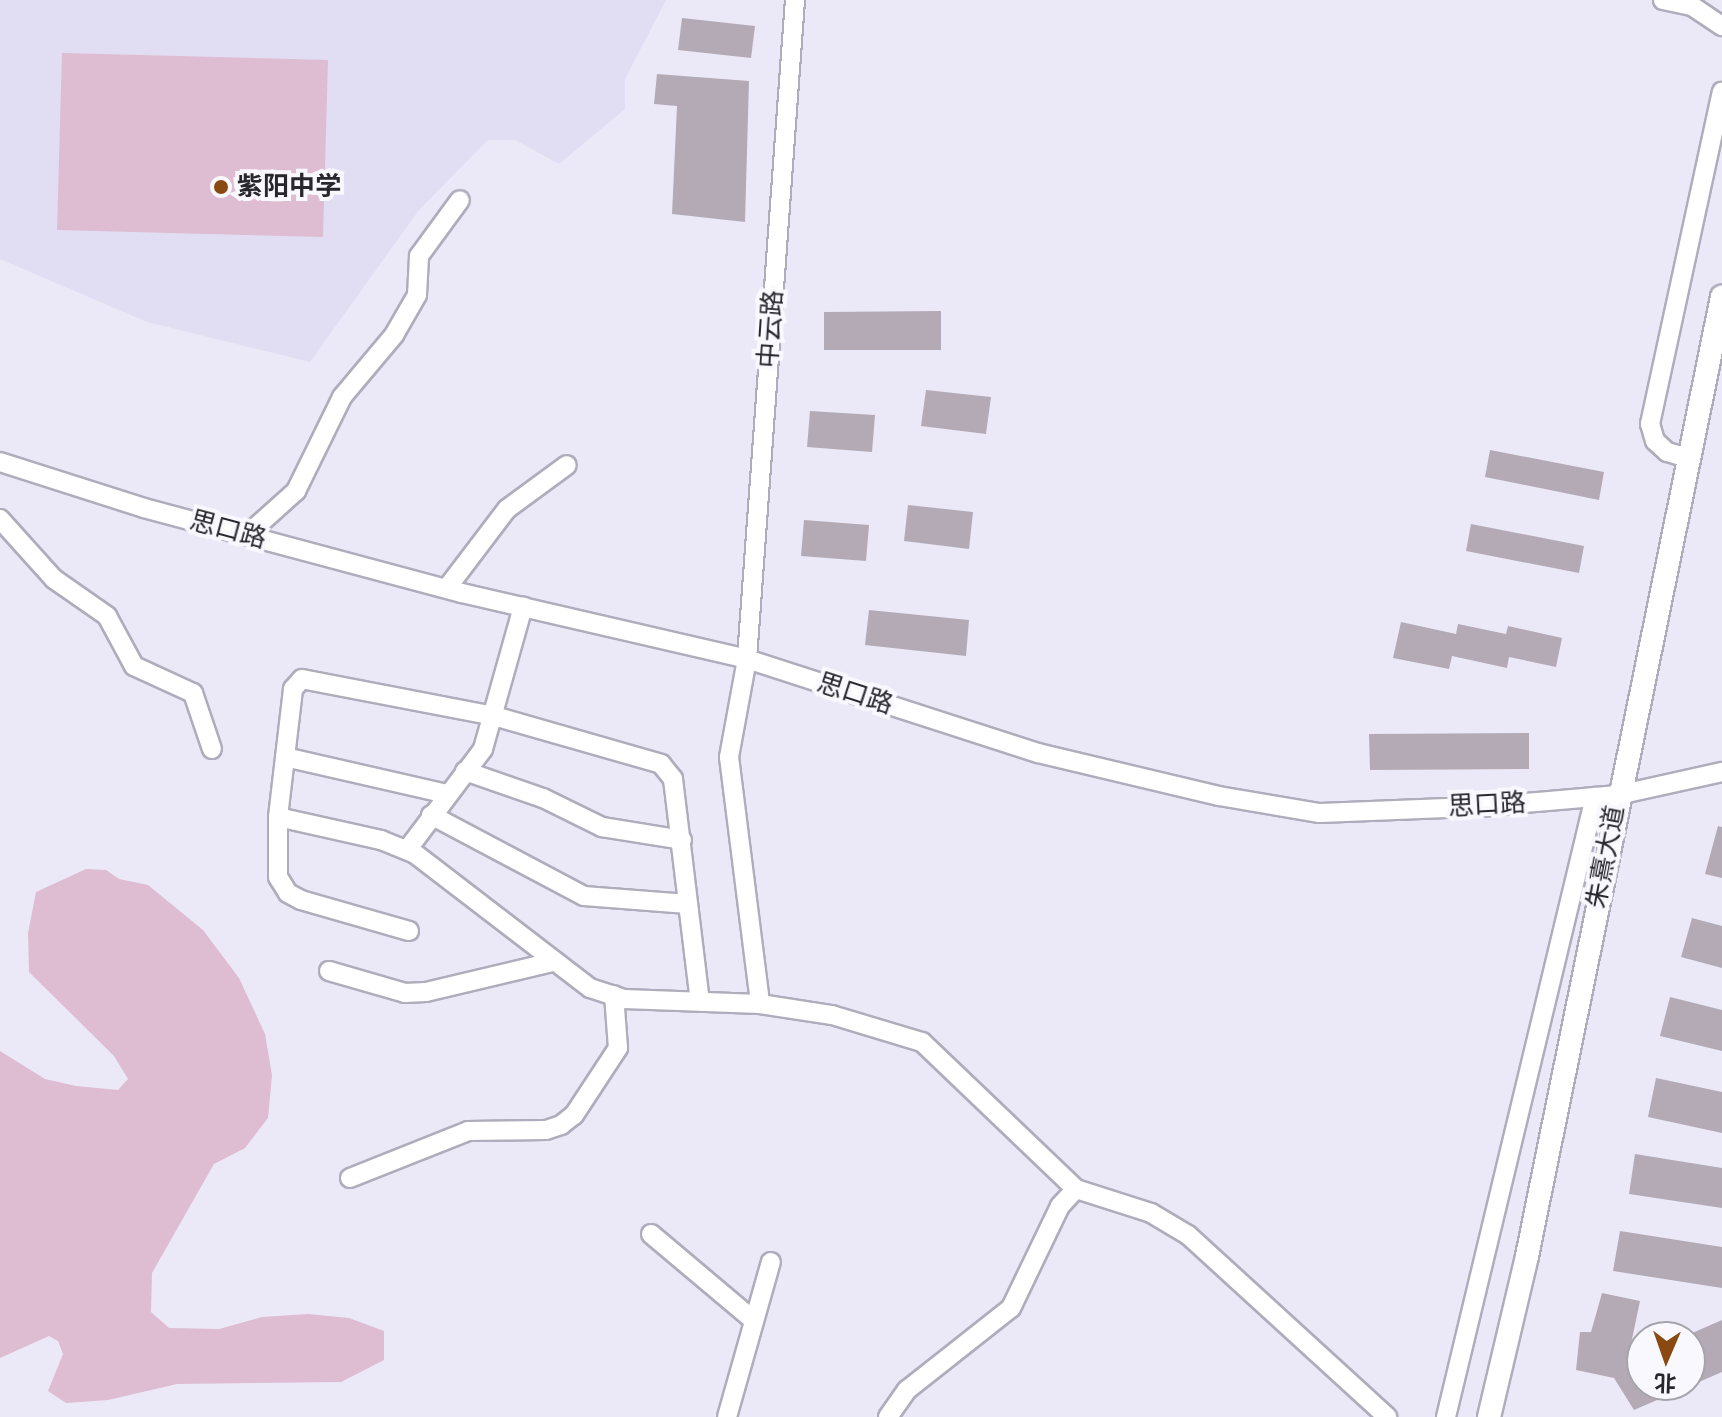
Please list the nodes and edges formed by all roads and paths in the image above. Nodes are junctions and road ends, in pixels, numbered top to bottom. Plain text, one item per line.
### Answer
1 (795, 0) edge
2 (1663, 0) edge
3 (1722, 26) edge
4 (1722, 92) edge
5 (460, 200) dead end
6 (1722, 297) edge
7 (1688, 458) junction
8 (0, 462) edge
9 (567, 465) dead end
10 (0, 519) edge
11 (247, 535) junction
12 (447, 588) junction
13 (523, 607) junction
14 (747, 659) junction
15 (494, 716) junction
16 (212, 749) dead end
17 (285, 757) junction
18 (465, 771) junction
19 (1722, 772) edge
20 (446, 794) junction
21 (1606, 796) junction
22 (431, 815) junction
23 (278, 817) junction
24 (682, 840) junction
25 (407, 850) junction
26 (688, 904) junction
27 (409, 931) dead end
28 (553, 962) junction
29 (329, 971) dead end
30 (614, 995) junction
31 (700, 1001) junction
32 (760, 1004) junction
33 (350, 1178) dead end
34 (1076, 1189) junction
35 (651, 1234) dead end
36 (771, 1262) dead end
37 (753, 1320) junction
38 (727, 1417) edge
39 (888, 1417) edge
40 (1387, 1417) edge
41 (1446, 1417) edge
42 (1489, 1417) edge

1 - 14 street, 中云路
2 - 3 street
4 - 7 street
5 - 11 street
6 - 7 main road, 朱熹大道
7 - 21 main road, 朱熹大道
8 - 11 street, 思口路
9 - 12 street
10 - 16 street
11 - 12 street, 思口路
12 - 13 street, 思口路
13 - 14 street, 思口路
13 - 15 street
14 - 21 street, 思口路
14 - 32 street, 中云路
15 - 17 street
15 - 18 street
15 - 24 street
17 - 20 street
17 - 23 street
18 - 20 street
18 - 24 street
19 - 21 street, 思口路
20 - 22 street
21 - 41 street
21 - 42 main road, 朱熹大道
22 - 25 street
22 - 26 street
23 - 25 street
23 - 27 street
24 - 26 street
25 - 28 street
26 - 31 street
28 - 29 street
28 - 30 street
30 - 31 street
30 - 33 street
31 - 32 street
32 - 34 street
34 - 39 street
34 - 40 street
35 - 37 street
36 - 37 street
37 - 38 street

